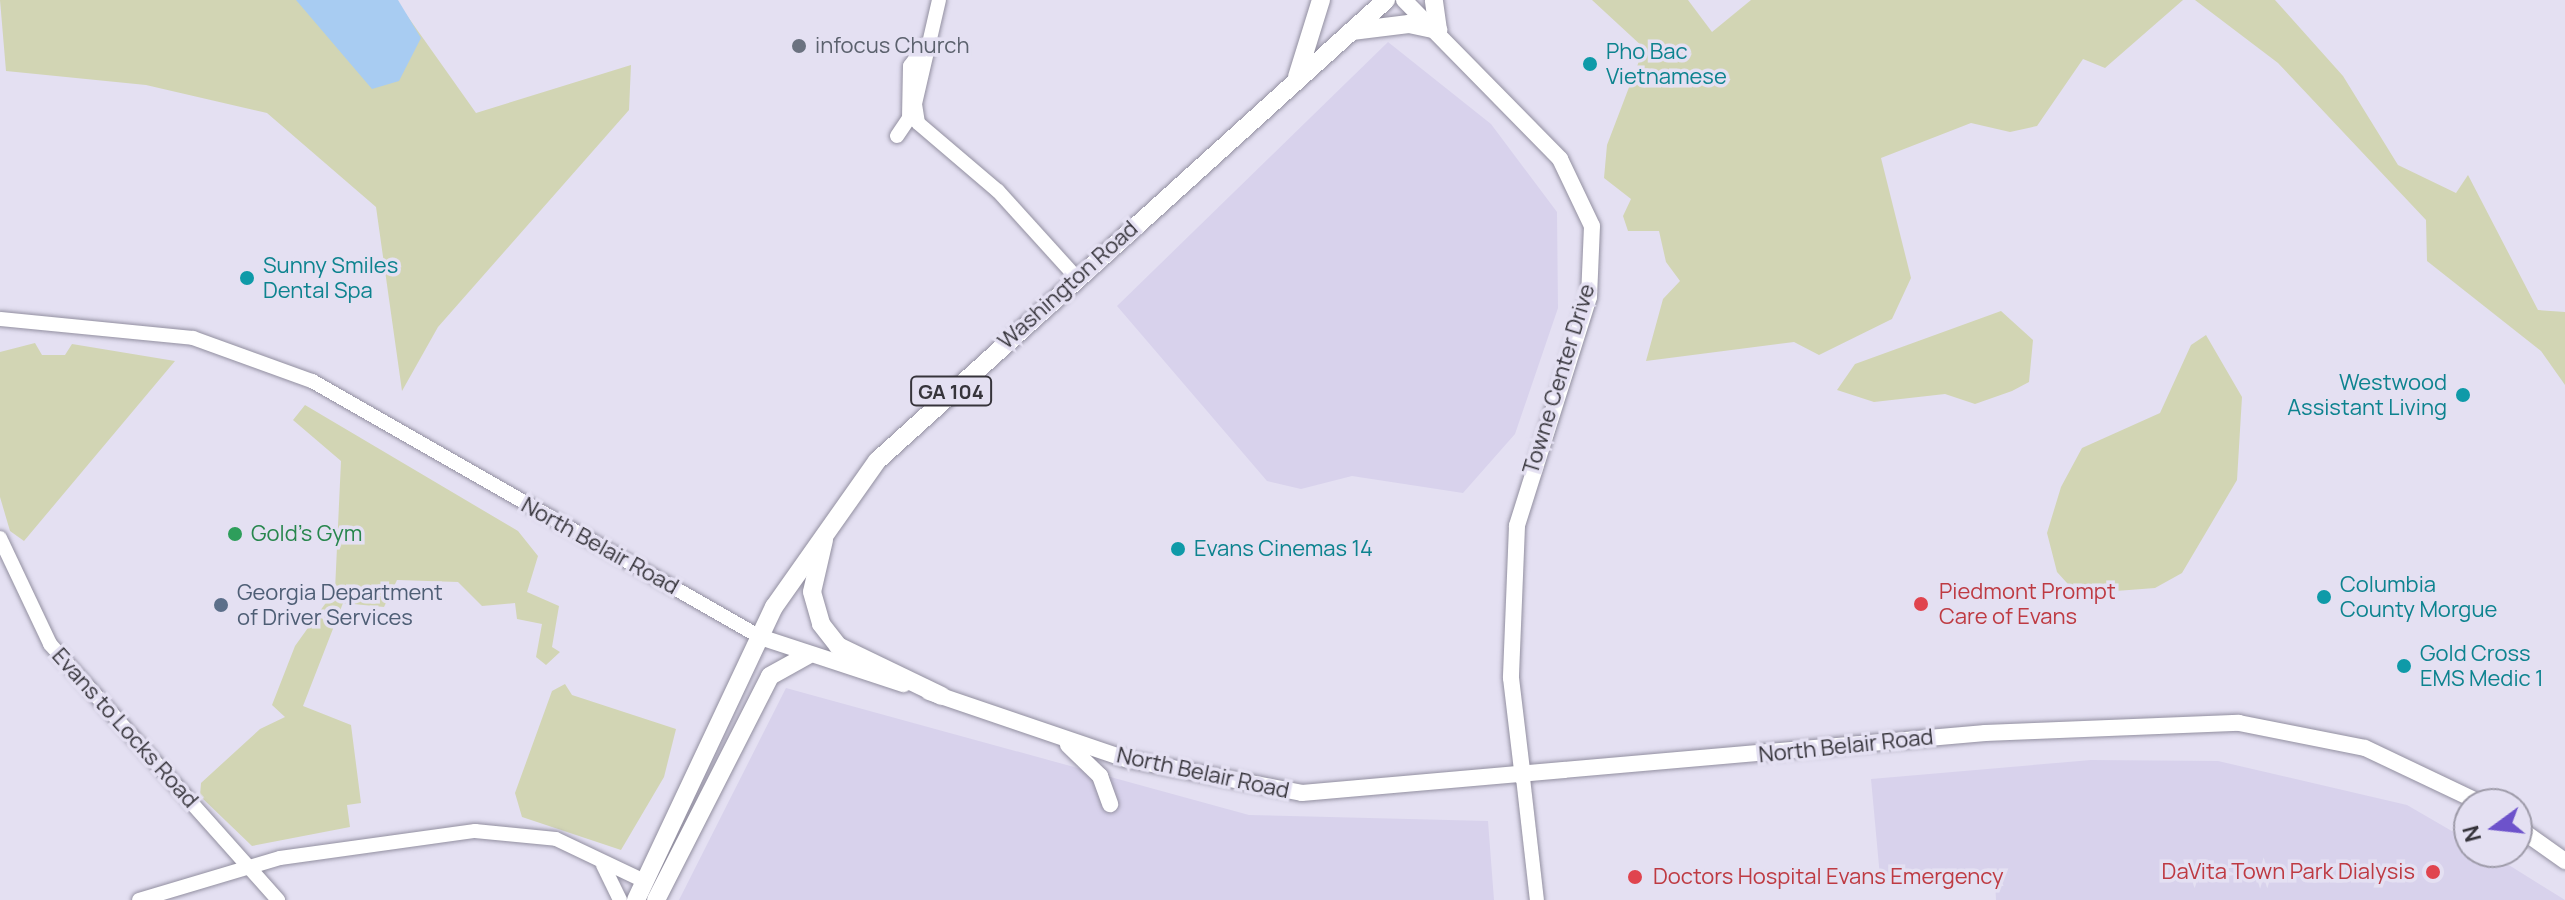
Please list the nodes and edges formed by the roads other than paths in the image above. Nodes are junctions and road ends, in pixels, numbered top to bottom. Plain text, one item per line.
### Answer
1 (939, 0) edge
2 (1321, 0) edge
3 (1386, 0) edge
4 (1404, 0) edge
5 (1434, 0) edge
6 (1438, 30) junction
7 (1352, 31) junction
8 (928, 41) junction
9 (1293, 84) junction
10 (897, 136) dead end
11 (1077, 278) junction
12 (0, 319) edge
13 (827, 528) junction
14 (0, 538) edge
15 (760, 637) junction
16 (808, 655) junction
17 (942, 696) junction
18 (1061, 739) junction
19 (1523, 778) junction
20 (2453, 790) edge
21 (1110, 804) dead end
22 (2533, 838) edge
23 (594, 857) junction
24 (2565, 861) edge
25 (249, 866) junction
26 (644, 881) junction
27 (139, 900) edge
28 (278, 900) edge
29 (620, 900) edge
30 (636, 900) edge
31 (656, 900) edge
32 (1537, 900) edge

1 - 8 street
2 - 9 main road
3 - 7 main road, Washington Road / GA 104
4 - 6 main road, Towne Center Drive
5 - 6 main road
6 - 7 main road
6 - 19 main road, Towne Center Drive
7 - 9 main road, Washington Road / GA 104
8 - 10 street
8 - 11 street
9 - 11 main road, Washington Road / GA 104
11 - 13 main road, Washington Road / GA 104
12 - 15 street, North Belair Road
13 - 15 main road, Washington Road / GA 104
13 - 17 main road
14 - 25 street, Evans to Locks Road
15 - 16 main road, North Belair Road
15 - 26 main road, Washington Road / GA 104
16 - 17 main road, North Belair Road
16 - 31 main road
17 - 18 main road, North Belair Road
18 - 19 main road, North Belair Road
18 - 21 main road
19 - 20 main road, North Belair Road
19 - 32 street
22 - 24 main road
23 - 25 street
23 - 26 street
23 - 29 street
25 - 27 street
25 - 28 street, Evans to Locks Road
26 - 30 main road, Washington Road / GA 104

